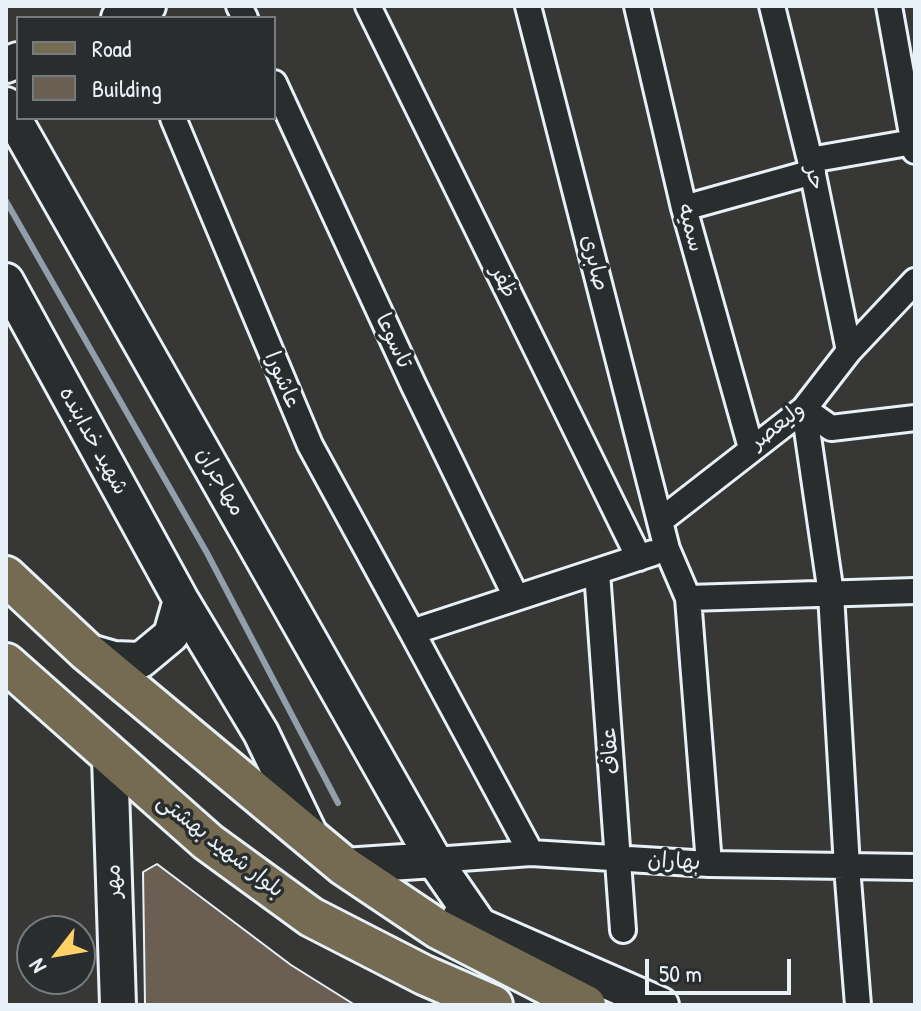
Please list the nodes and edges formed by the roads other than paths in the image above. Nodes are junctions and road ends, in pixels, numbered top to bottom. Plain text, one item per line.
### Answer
1 (368, 6) edge
2 (528, 6) edge
3 (637, 6) edge
4 (772, 6) edge
5 (889, 6) edge
6 (276, 87) edge
7 (6, 105) edge
8 (174, 120) edge
9 (914, 147) edge
10 (811, 166) junction
11 (684, 208) junction
12 (6, 281) edge
13 (915, 281) edge
14 (849, 351) junction
15 (804, 409) junction
16 (915, 418) edge
17 (751, 448) junction
18 (660, 521) junction
19 (667, 549) junction
20 (639, 558) junction
21 (597, 572) junction
22 (6, 576) edge
23 (915, 591) edge
24 (831, 594) junction
25 (516, 597) junction
26 (688, 598) junction
27 (181, 600) junction
28 (412, 632) junction
29 (86, 651) junction
30 (7, 665) edge
31 (110, 757) junction
32 (314, 841) junction
33 (531, 853) junction
34 (434, 860) junction
35 (620, 860) junction
36 (709, 864) junction
37 (344, 866) junction
38 (847, 867) junction
39 (915, 867) edge
40 (479, 925) junction
41 (623, 930) dead end
42 (424, 975) junction
43 (575, 1000) edge
44 (118, 1005) edge
45 (449, 1005) edge
46 (493, 1005) edge
47 (661, 1005) edge
48 (858, 1005) edge

1 - 20 street, ظفر
2 - 18 street, صابری
3 - 11 street, سمیه
4 - 10 street, حر
5 - 9 street
6 - 25 street, تاسوعا
7 - 34 street, مهاجران
8 - 28 street, عاشورا
9 - 10 street
10 - 11 street
10 - 14 street, حر
11 - 17 street, سمیه
12 - 27 street, شهید خدابنده
13 - 14 street, ولیعصر
14 - 15 street, ولیعصر
15 - 16 street
15 - 17 street, ولیعصر
15 - 24 street
17 - 18 street, ولیعصر
18 - 19 street, صابری
19 - 20 street
19 - 26 street, صابری
20 - 21 street
21 - 25 street
21 - 35 street, عفاف
22 - 29 main road
23 - 24 street
24 - 26 street
24 - 38 street
25 - 28 street
26 - 36 street, صابری
27 - 29 street
27 - 32 street, شهید خدابنده
28 - 33 street, عاشورا
29 - 32 main road
30 - 31 main road, بلوار شهید بهشتی
31 - 42 main road, بلوار شهید بهشتی
31 - 44 street, مهر
32 - 37 main road
33 - 34 street, بهاران
33 - 35 street, بهاران
34 - 37 street
34 - 40 street, مهاجران
35 - 36 street, بهاران
35 - 41 street, عفاف
36 - 38 street, بهاران
37 - 40 street
37 - 43 main road
38 - 39 street, بهاران
38 - 48 street
40 - 47 street
42 - 45 street, بلوار شهید بهشتی
42 - 46 main road

